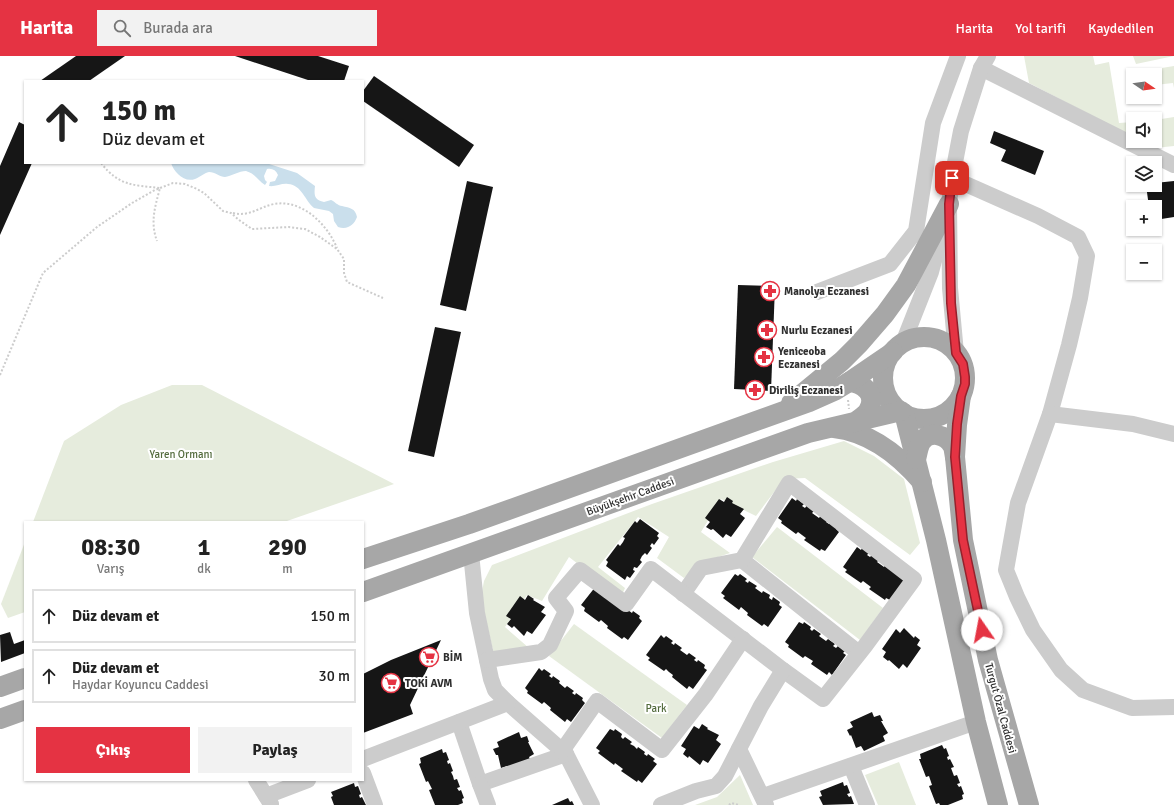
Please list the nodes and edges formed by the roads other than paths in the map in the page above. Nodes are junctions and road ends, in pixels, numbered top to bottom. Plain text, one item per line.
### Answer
1 (958, 56) edge
2 (984, 62) edge
3 (1174, 165) edge
4 (952, 178) junction
5 (949, 204) junction
6 (816, 292) dead end
7 (898, 348) junction
8 (956, 353) junction
9 (849, 382) junction
10 (961, 396) junction
11 (902, 412) junction
12 (778, 414) junction
13 (1050, 414) junction
14 (858, 420) junction
15 (830, 427) junction
16 (1174, 434) edge
17 (955, 457) junction
18 (916, 459) junction
19 (922, 482) junction
20 (471, 554) junction
21 (364, 559) edge
22 (742, 560) junction
23 (364, 592) edge
24 (683, 594) junction
25 (743, 640) junction
26 (859, 653) junction
27 (487, 660) junction
28 (783, 670) junction
29 (24, 678) edge
30 (0, 687) edge
31 (508, 703) junction
32 (1174, 707) edge
33 (24, 710) edge
34 (0, 719) edge
35 (459, 722) junction
36 (976, 722) junction
37 (739, 749) junction
38 (564, 753) junction
39 (364, 759) edge
40 (851, 766) junction
41 (364, 776) edge
42 (257, 781) edge
43 (306, 781) edge
44 (480, 784) junction
45 (764, 800) edge
46 (269, 801) edge
47 (486, 804) edge
48 (375, 805) edge
49 (592, 805) edge
50 (661, 805) edge
51 (867, 805) edge
52 (998, 805) edge
53 (1029, 805) edge

1 - 6 street
2 - 3 street
2 - 4 street
4 - 5 street
4 - 13 street
5 - 7 street
5 - 8 street
5 - 12 main road
7 - 8 main road
7 - 9 main road
7 - 11 main road
8 - 10 main road
9 - 12 main road
9 - 14 main road
10 - 11 main road
10 - 17 main road, Turgut Özal Caddesi
11 - 14 main road, Büyükşehir Caddesi
11 - 18 main road
12 - 21 main road
13 - 16 street
13 - 32 street
14 - 15 main road, Büyükşehir Caddesi
15 - 19 main road
15 - 20 main road, Büyükşehir Caddesi
17 - 18 main road
17 - 53 main road, Turgut Özal Caddesi
18 - 19 main road
19 - 36 main road
20 - 23 main road, Büyükşehir Caddesi
20 - 27 street
22 - 24 street
22 - 26 street
22 - 26 street
24 - 25 street
24 - 27 street
25 - 28 street
25 - 38 street
26 - 28 street
27 - 31 street
28 - 37 street
29 - 30 main road
31 - 35 street
31 - 38 street
33 - 34 main road
35 - 39 street
35 - 44 street
36 - 40 street
36 - 52 main road
37 - 45 street
37 - 50 street
38 - 44 street
38 - 49 street
40 - 45 street
40 - 51 street
41 - 48 street
42 - 46 street
43 - 46 street
44 - 47 street

